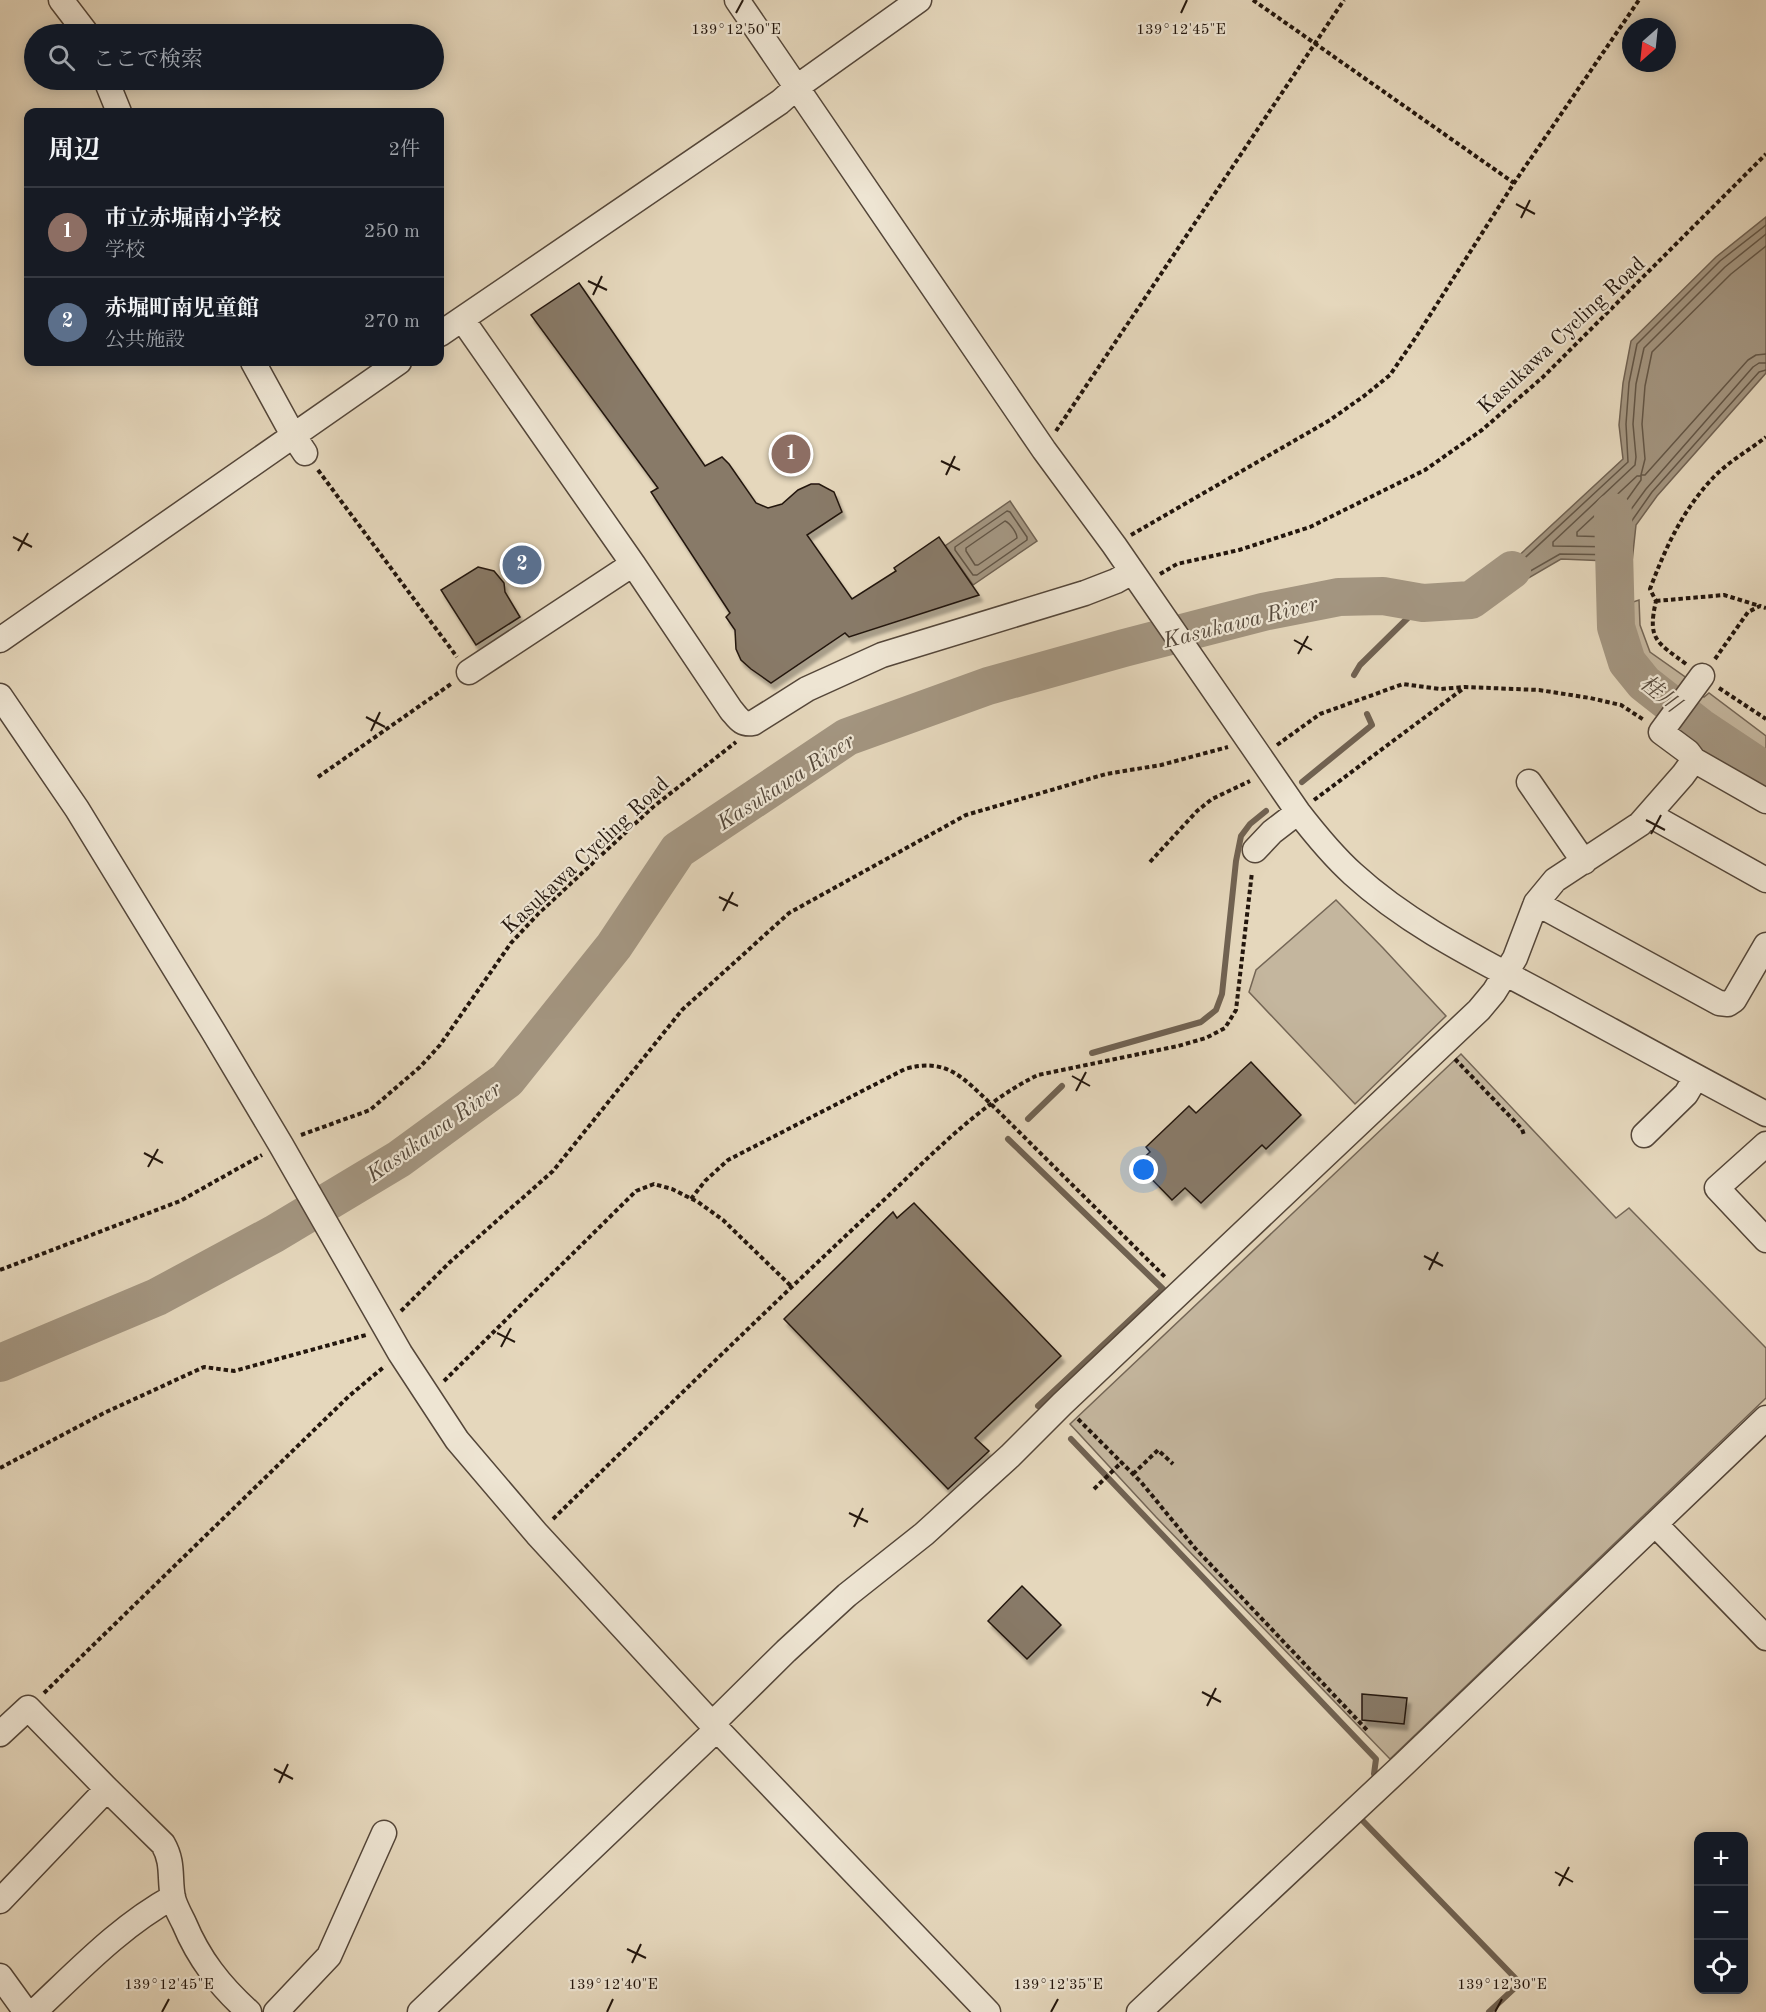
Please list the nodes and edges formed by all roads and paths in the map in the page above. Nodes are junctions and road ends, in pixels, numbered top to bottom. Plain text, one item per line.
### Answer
1 (61, 0) edge
2 (737, 0) edge
3 (919, 0) edge
4 (1253, 0) edge
5 (1344, 0) edge
6 (1639, 0) edge
7 (79, 24) edge
8 (1314, 42) junction
9 (797, 87) junction
10 (110, 90) edge
11 (117, 108) edge
12 (1766, 153) edge
13 (1514, 183) junction
14 (462, 318) junction
15 (444, 331) edge
16 (255, 366) edge
17 (394, 366) edge
18 (1766, 437) edge
19 (299, 444) junction
20 (1044, 450) junction
21 (1114, 545) junction
22 (633, 564) junction
23 (1144, 580) junction
24 (1656, 601) junction
25 (1760, 606) junction
26 (1766, 608) edge
27 (0, 640) edge
28 (469, 672) junction
29 (1699, 680) junction
30 (1465, 687) junction
31 (0, 696) edge
32 (1766, 719) edge
33 (1664, 730) junction
34 (738, 740) dead end
35 (1256, 751) junction
36 (1694, 759) junction
37 (318, 777) dead end
38 (1529, 783) dead end
39 (1766, 801) edge
40 (1298, 812) junction
41 (1650, 815) junction
42 (1255, 850) joint
43 (1149, 862) dead end
44 (1584, 862) junction
45 (1766, 880) edge
46 (1536, 903) junction
47 (1766, 945) edge
48 (1505, 974) junction
49 (1450, 1055) dead end
50 (1696, 1077) junction
51 (991, 1104) junction
52 (1766, 1114) edge
53 (1644, 1135) dead end
54 (1524, 1136) dead end
55 (1766, 1144) edge
56 (282, 1147) junction
57 (691, 1198) junction
58 (1766, 1240) edge
59 (0, 1270) edge
60 (792, 1287) junction
61 (1181, 1293) junction
62 (382, 1322) junction
63 (400, 1353) junction
64 (429, 1396) junction
65 (1074, 1413) dead end
66 (1766, 1418) edge
67 (1122, 1462) junction
68 (1173, 1464) dead end
69 (0, 1468) edge
70 (1133, 1474) junction
71 (1094, 1489) dead end
72 (1656, 1524) junction
73 (537, 1534) junction
74 (1766, 1638) edge
75 (28, 1708) junction
76 (714, 1727) junction
77 (1367, 1730) dead end
78 (0, 1734) edge
79 (106, 1789) junction
80 (384, 1833) dead end
81 (173, 1897) junction
82 (0, 1901) edge
83 (0, 1976) edge
84 (26, 2012) edge
85 (34, 2012) edge
86 (249, 2012) edge
87 (276, 2012) edge
88 (420, 2012) edge
89 (988, 2012) edge
90 (1139, 2012) edge

1 - 7 street
2 - 9 street
3 - 9 street
4 - 8 path
5 - 8 path
6 - 13 path
8 - 13 path
8 - 20 path
9 - 14 street
9 - 20 street
10 - 11 street
12 - 23 path, Kasukawa Cycling Road
13 - 21 path
14 - 15 street
14 - 22 street
16 - 19 street
17 - 19 street
18 - 24 path
19 - 27 street
19 - 28 path
20 - 21 street
21 - 23 street
22 - 23 street
22 - 28 street
23 - 35 street
24 - 25 path
24 - 29 path
25 - 26 path
25 - 29 path
28 - 37 path
29 - 32 path
29 - 33 street
30 - 33 path
30 - 35 path
30 - 40 path
31 - 56 street
33 - 36 street
34 - 56 path, Kasukawa Cycling Road
35 - 40 street
35 - 43 path
35 - 62 path
36 - 39 street
36 - 41 street
38 - 44 street
40 - 42 street
40 - 48 street
41 - 44 street
41 - 45 street
42 - 51 path
44 - 46 street
46 - 47 street
46 - 48 street
48 - 50 street
48 - 61 street
49 - 54 path
50 - 52 street
50 - 53 street
51 - 57 path
51 - 60 path
51 - 61 path
55 - 58 street
56 - 59 path, Kasukawa Cycling Road
56 - 62 street
57 - 60 path
57 - 64 path
60 - 73 path
61 - 76 street
62 - 63 street
62 - 69 path
63 - 64 street
63 - 75 path
64 - 73 street
65 - 67 path
66 - 72 street
67 - 70 path
67 - 71 path
68 - 70 path
70 - 77 path
72 - 74 street
72 - 90 street
73 - 76 street
75 - 78 street
75 - 79 street
76 - 88 street
76 - 89 street
79 - 81 street
79 - 82 street
80 - 87 street
81 - 85 street
81 - 86 street
83 - 84 street

